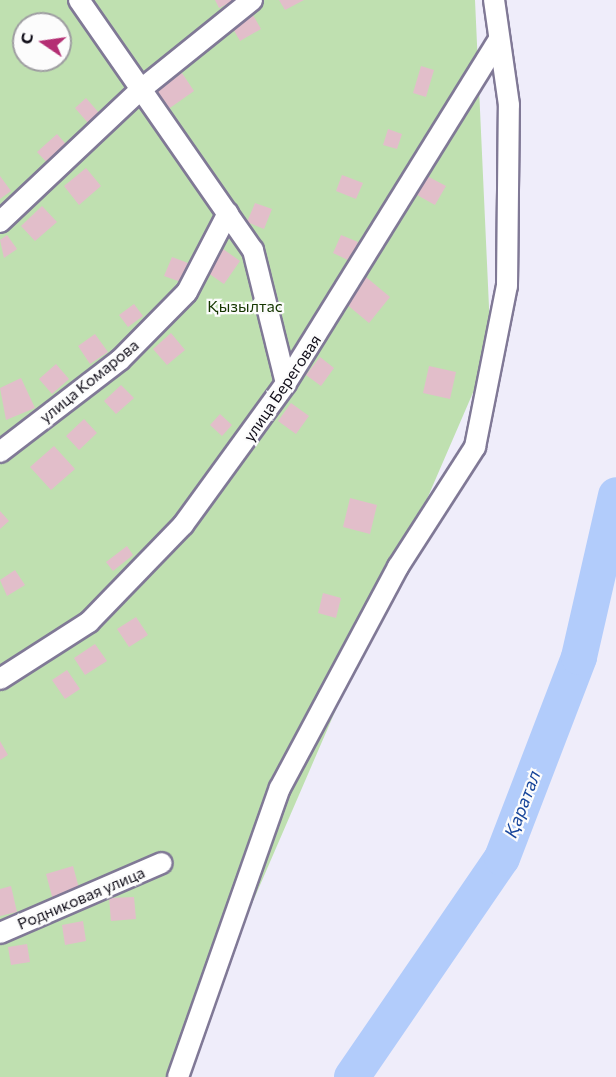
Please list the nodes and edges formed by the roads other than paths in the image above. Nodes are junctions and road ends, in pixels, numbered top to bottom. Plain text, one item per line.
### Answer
1 (79, 0) edge
2 (252, 0) edge
3 (494, 0) edge
4 (499, 40) junction
5 (139, 91) junction
6 (228, 213) junction
7 (0, 222) edge
8 (286, 383) junction
9 (0, 452) edge
10 (0, 679) edge
11 (162, 863) dead end
12 (0, 933) edge
13 (178, 1077) edge

1 - 5 street
2 - 5 street
3 - 4 street
4 - 8 street, улица Береговая
4 - 13 street
5 - 6 street
5 - 7 street
6 - 8 street
6 - 9 street, улица Комарова
8 - 10 street, улица Береговая
11 - 12 street, Родниковая улица

